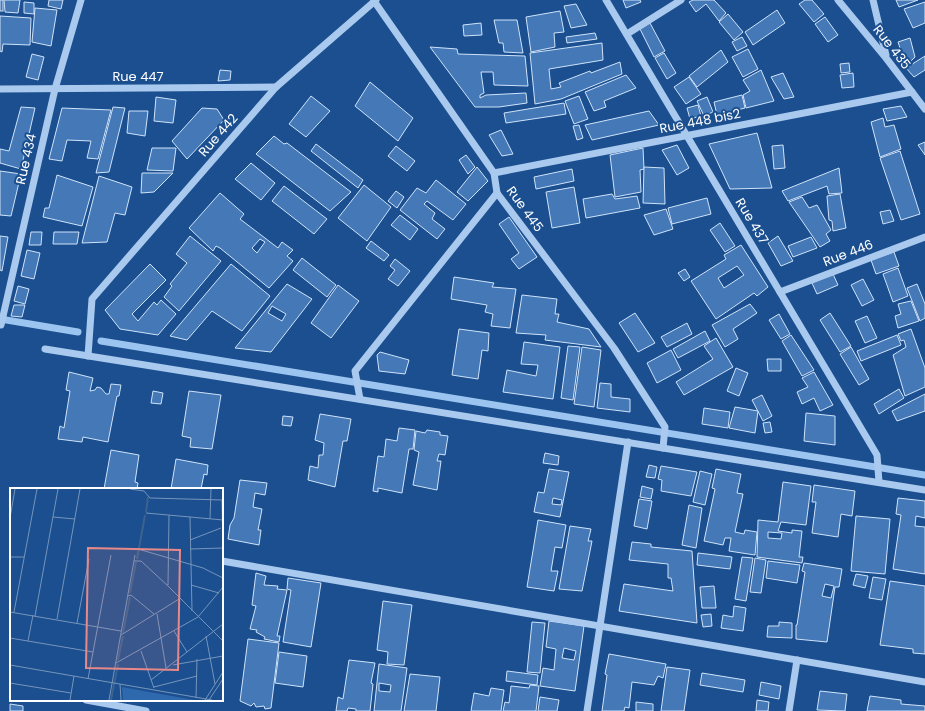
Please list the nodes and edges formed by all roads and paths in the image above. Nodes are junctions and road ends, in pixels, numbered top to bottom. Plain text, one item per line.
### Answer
1 (80, 0) edge
2 (606, 0) edge
3 (682, 0) edge
4 (838, 0) edge
5 (873, 0) edge
6 (375, 1) edge
7 (627, 34) junction
8 (886, 58) junction
9 (276, 87) junction
10 (0, 89) edge
11 (55, 89) junction
12 (912, 92) junction
13 (925, 109) edge
14 (687, 136) junction
15 (494, 173) junction
16 (497, 193) junction
17 (925, 237) edge
18 (780, 292) junction
19 (1, 326) dead end
20 (45, 349) dead end
21 (88, 356) junction
22 (360, 399) junction
23 (628, 442) junction
24 (663, 448) junction
25 (878, 482) junction
26 (925, 490) edge
27 (223, 561) edge
28 (600, 626) junction
29 (797, 660) junction
30 (925, 682) edge
31 (91, 701) edge
32 (146, 711) edge
33 (587, 711) edge
34 (789, 711) edge

1 - 11 street, Rue 434
2 - 7 street, Rue 437
3 - 7 street
4 - 8 street, Rue 435
5 - 8 street
6 - 9 street, Rue 442
6 - 15 street, Rue 445
7 - 14 street, Rue 437
8 - 12 street, Rue 435
9 - 11 street, Rue 447
9 - 21 street, Rue 442
10 - 11 street, Rue 447
11 - 19 street, Rue 434
12 - 13 street, Rue 435
12 - 14 street, Rue 448 bis2
14 - 15 street, Rue 448 bis2
14 - 18 street, Rue 437
15 - 16 street, Rue 445
16 - 22 street
16 - 24 street, Rue 445
17 - 18 street, Rue 446
18 - 25 street, Rue 437
20 - 21 street
21 - 22 street
22 - 23 street
23 - 24 street
23 - 28 street
24 - 25 street
25 - 26 street
27 - 28 street
28 - 29 street
28 - 33 street
29 - 30 street
29 - 34 street
31 - 32 street

